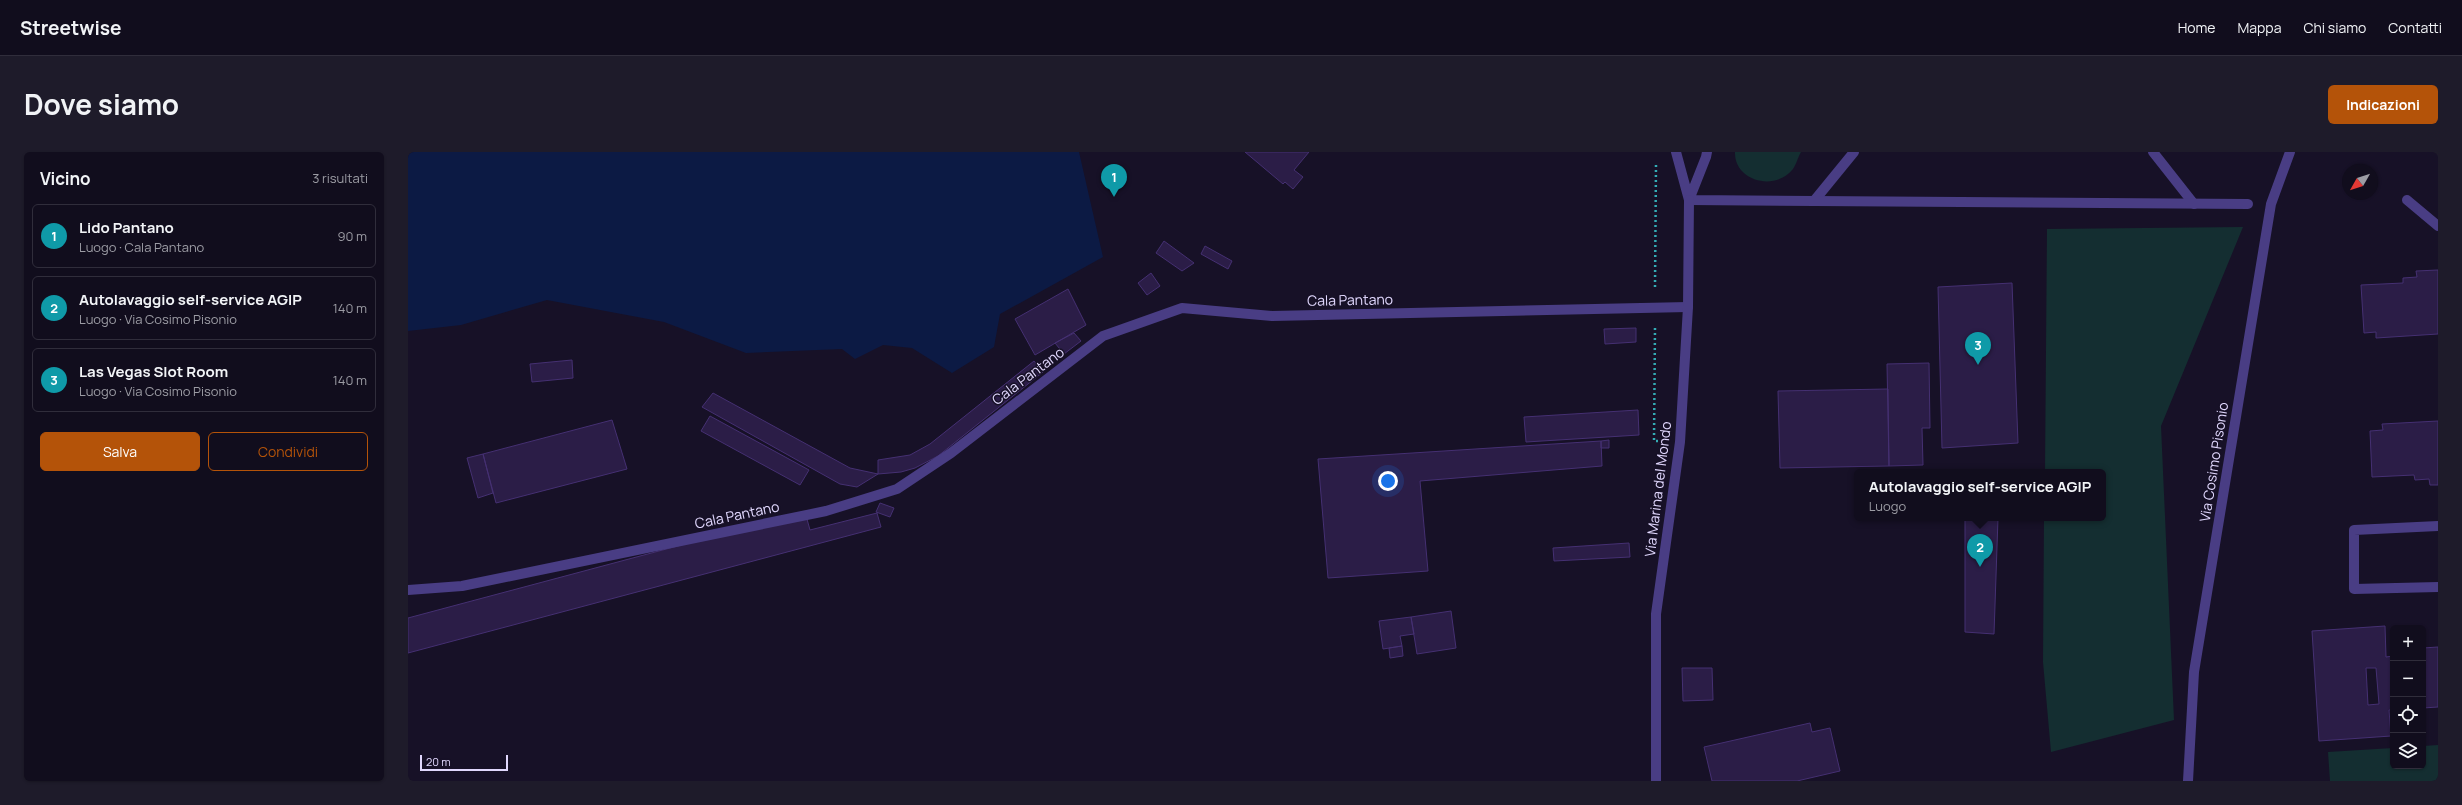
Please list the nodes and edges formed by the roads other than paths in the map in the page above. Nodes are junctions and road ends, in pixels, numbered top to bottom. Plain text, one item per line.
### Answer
1 (1676, 152) edge
2 (1706, 152) edge
3 (1854, 152) edge
4 (2153, 152) edge
5 (2290, 152) edge
6 (1689, 200) junction
7 (2407, 200) dead end
8 (1814, 201) junction
9 (2194, 204) junction
10 (2248, 204) dead end
11 (2438, 226) edge
12 (1688, 307) junction
13 (2438, 526) edge
14 (2438, 587) edge
15 (408, 590) edge
16 (1656, 781) edge
17 (2188, 781) edge

1 - 6 street, Via Marina del Mondo
2 - 6 street, Via Marina del Mondo
3 - 8 street
4 - 9 street
5 - 17 street, Via Cosimo Pisonio
6 - 8 street
6 - 12 street, Via Marina del Mondo
7 - 11 street
8 - 9 street
9 - 10 street
12 - 15 street, Cala Pantano
12 - 16 street, Via Marina del Mondo
13 - 14 street

